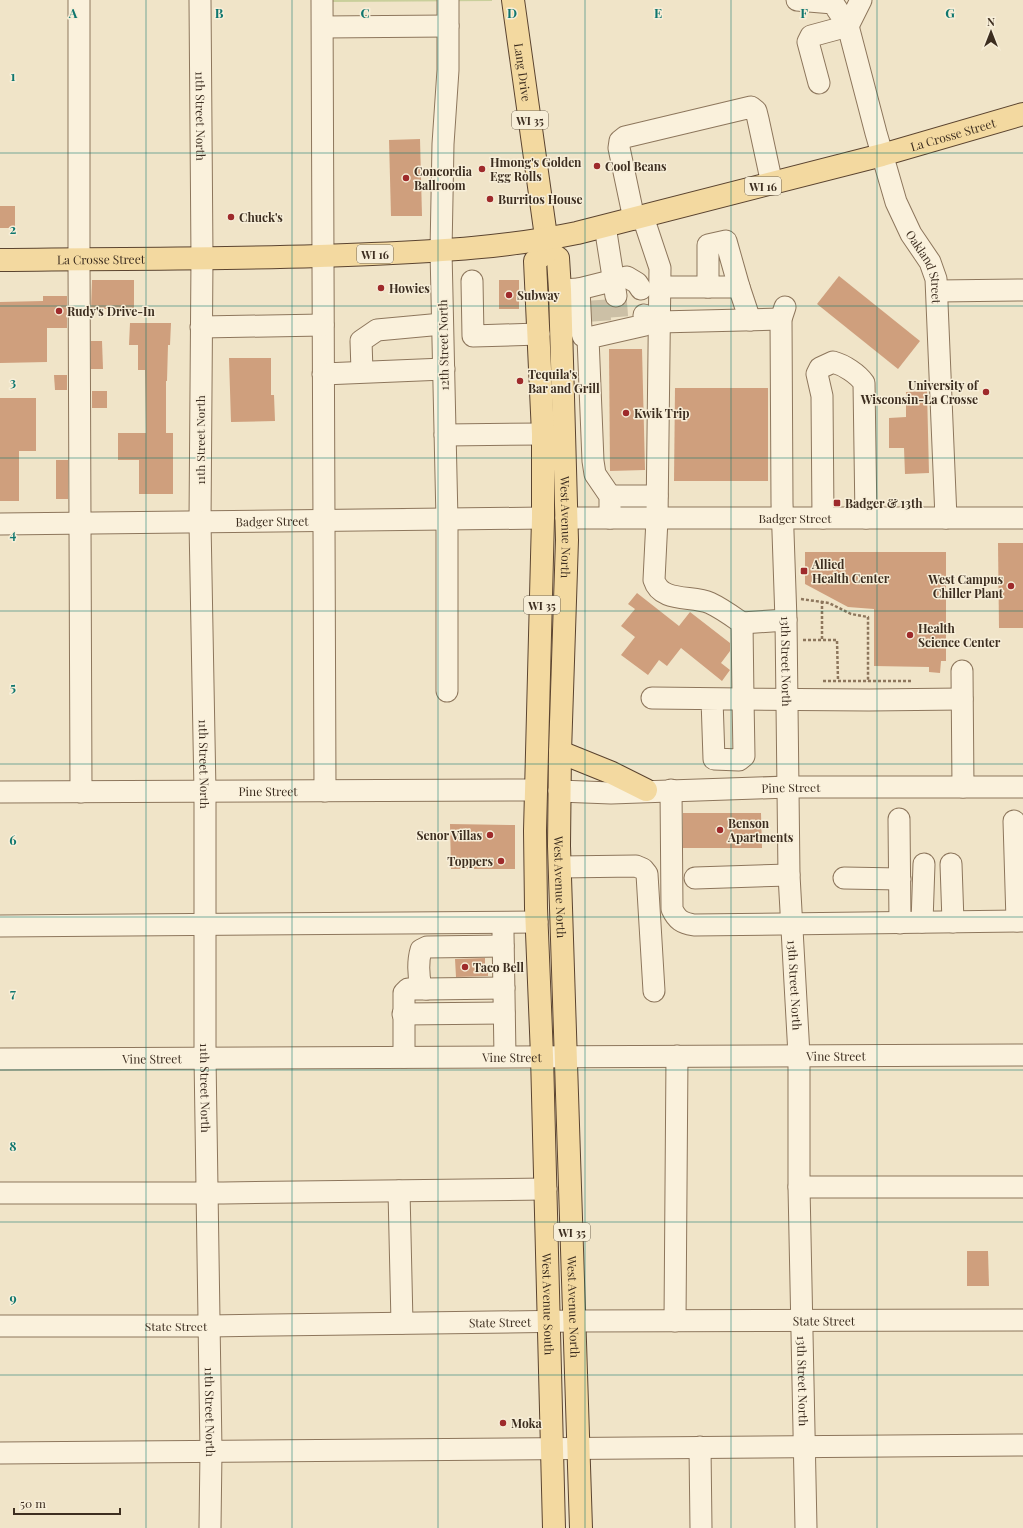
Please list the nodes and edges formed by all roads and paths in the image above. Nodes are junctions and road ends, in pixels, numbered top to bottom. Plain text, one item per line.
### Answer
1 (79, 0) edge
2 (200, 0) edge
3 (322, 0) edge
4 (448, 0) edge
5 (513, 0) edge
6 (797, 0) edge
7 (861, 0) edge
8 (448, 26) junction
9 (848, 26) junction
10 (323, 27) junction
11 (819, 83) dead end
12 (1023, 114) edge
13 (882, 155) junction
14 (772, 184) junction
15 (638, 218) junction
16 (605, 226) junction
17 (547, 245) junction
18 (441, 251) junction
19 (323, 256) junction
20 (202, 258) junction
21 (78, 259) junction
22 (0, 260) edge
23 (472, 281) dead end
24 (708, 287) junction
25 (739, 287) junction
26 (612, 288) junction
27 (1023, 290) edge
28 (938, 291) junction
29 (750, 320) junction
30 (323, 325) junction
31 (622, 326) junction
32 (202, 327) junction
33 (443, 330) junction
34 (539, 334) junction
35 (473, 336) junction
36 (444, 369) junction
37 (362, 371) junction
38 (323, 374) junction
39 (590, 382) junction
40 (564, 383) junction
41 (543, 434) junction
42 (445, 435) junction
43 (565, 439) junction
44 (592, 439) junction
45 (610, 496) junction
46 (657, 496) junction
47 (543, 518) junction
48 (566, 518) junction
49 (610, 518) junction
50 (823, 518) junction
51 (866, 518) junction
52 (946, 518) junction
53 (1023, 518) edge
54 (657, 519) junction
55 (447, 520) junction
56 (323, 521) junction
57 (200, 522) junction
58 (80, 523) junction
59 (0, 524) edge
60 (783, 529) junction
61 (800, 599) dead end
62 (822, 601) junction
63 (786, 620) junction
64 (742, 623) junction
65 (800, 640) dead end
66 (822, 640) junction
67 (962, 671) dead end
68 (838, 680) dead end
69 (447, 691) dead end
70 (652, 698) dead end
71 (712, 699) junction
72 (743, 699) junction
73 (962, 699) junction
74 (787, 700) junction
75 (869, 700) junction
76 (560, 752) junction
77 (788, 787) junction
78 (963, 787) junction
79 (1023, 787) edge
80 (536, 790) junction
81 (646, 790) junction
82 (671, 790) junction
83 (325, 791) junction
84 (559, 791) junction
85 (0, 792) edge
86 (81, 792) junction
87 (205, 792) junction
88 (899, 819) dead end
89 (1014, 821) dead end
90 (924, 864) dead end
91 (951, 864) dead end
92 (560, 867) junction
93 (671, 873) junction
94 (647, 874) junction
95 (789, 875) junction
96 (695, 878) dead end
97 (844, 878) dead end
98 (900, 879) junction
99 (1020, 921) edge
100 (502, 922) junction
101 (537, 922) junction
102 (900, 922) junction
103 (922, 922) junction
104 (953, 922) junction
105 (205, 924) junction
106 (791, 924) junction
107 (0, 926) edge
108 (503, 946) junction
109 (426, 988) junction
110 (504, 988) junction
111 (654, 991) dead end
112 (504, 1013) junction
113 (403, 1014) junction
114 (799, 1055) junction
115 (1023, 1055) edge
116 (505, 1056) junction
117 (542, 1056) junction
118 (566, 1056) junction
119 (677, 1056) junction
120 (205, 1057) junction
121 (404, 1057) junction
122 (0, 1059) edge
123 (799, 1187) junction
124 (1023, 1187) edge
125 (546, 1190) junction
126 (399, 1191) junction
127 (0, 1193) edge
128 (206, 1193) junction
129 (1023, 1320) edge
130 (549, 1321) junction
131 (574, 1321) junction
132 (675, 1321) junction
133 (801, 1321) junction
134 (402, 1323) junction
135 (0, 1326) edge
136 (208, 1326) junction
137 (1023, 1445) edge
138 (804, 1446) junction
139 (700, 1447) junction
140 (552, 1449) junction
141 (578, 1449) junction
142 (211, 1451) junction
143 (0, 1453) edge
144 (210, 1528) edge
145 (554, 1528) edge
146 (581, 1528) edge
147 (700, 1528) edge
148 (806, 1528) edge

1 - 21 street
2 - 20 street, 11th Street North
3 - 10 street
4 - 8 street, 12th Street North
5 - 17 main road, Lang Drive / WI 35
6 - 9 street, Oakland Street
7 - 9 street
8 - 10 street
8 - 18 street, 12th Street North
9 - 11 street
9 - 13 street, Oakland Street
10 - 19 street
12 - 13 main road, La Crosse Street / WI 16
13 - 14 main road, WI 16
13 - 28 street, Oakland Street
14 - 15 main road, WI 16
14 - 15 street
15 - 16 main road, WI 16
15 - 26 street
16 - 17 main road, WI 16
16 - 26 street
17 - 18 main road, WI 16
17 - 26 main road, West Avenue North / WI 35
17 - 34 main road, West Avenue North / WI 35
18 - 19 main road, WI 16
18 - 33 street, 12th Street North
19 - 20 main road, WI 16
19 - 30 street
20 - 21 main road, La Crosse Street / WI 16
20 - 32 street, 11th Street North
21 - 22 main road, La Crosse Street / WI 16
21 - 58 street
23 - 35 street
24 - 25 street
24 - 25 street
24 - 26 street
25 - 29 street
26 - 31 street
26 - 31 street
26 - 40 main road, West Avenue North / WI 35
27 - 28 street
28 - 52 street, Oakland Street
29 - 31 street
29 - 60 street, 13th Street North
30 - 32 street
30 - 38 street
31 - 39 street
31 - 46 street
32 - 57 street, 11th Street North
33 - 35 street
33 - 36 street, 12th Street North
33 - 37 street
34 - 35 street
34 - 41 main road, West Avenue North / WI 35
36 - 37 street
36 - 42 street, 12th Street North
37 - 38 street
38 - 56 street
39 - 40 street
39 - 44 street
40 - 43 main road, West Avenue North / WI 35
41 - 42 street
41 - 47 main road, West Avenue North / WI 35
42 - 55 street, 12th Street North
43 - 44 street
43 - 48 main road, West Avenue North / WI 35
44 - 45 street
45 - 46 street
45 - 49 street
46 - 54 street
47 - 55 street, Badger Street
47 - 80 main road, West Avenue North / WI 35
48 - 49 street, Badger Street
48 - 76 main road, West Avenue North / WI 35
49 - 54 street, Badger Street
50 - 51 street, Badger Street
50 - 51 street
50 - 60 street, Badger Street
51 - 52 street, Badger Street
52 - 53 street, Badger Street
54 - 60 street, Badger Street
54 - 64 street
55 - 56 street, Badger Street
55 - 69 street, 12th Street North
56 - 57 street, Badger Street
56 - 83 street
57 - 58 street, Badger Street
57 - 87 street, 11th Street North
58 - 59 street, Badger Street
58 - 86 street
60 - 63 street, 13th Street North
61 - 62 path
62 - 66 path
62 - 75 path
63 - 64 street
63 - 74 street, 13th Street North
64 - 72 street
65 - 66 path
66 - 68 path
67 - 73 street
70 - 71 street
71 - 72 street
71 - 72 street
72 - 74 street
73 - 75 street
73 - 78 street
74 - 75 street
74 - 77 street, 13th Street North
76 - 81 main road
76 - 84 main road, West Avenue North / WI 35
77 - 78 street, Pine Street
77 - 82 street, Pine Street
77 - 95 street, 13th Street North
78 - 79 street, Pine Street
80 - 83 street, Pine Street
80 - 101 main road, West Avenue North / WI 35
81 - 82 street, Pine Street
81 - 84 street, Pine Street
82 - 93 street
83 - 87 street, Pine Street
84 - 92 main road, West Avenue North / WI 35
85 - 86 street, Pine Street
86 - 87 street, Pine Street
87 - 105 street, 11th Street North
88 - 98 street
89 - 99 street
90 - 103 street
91 - 104 street
92 - 94 street
92 - 118 main road, West Avenue North / WI 35
93 - 94 street
93 - 106 street
94 - 111 street
95 - 96 street
95 - 106 street, 13th Street North
97 - 98 street
98 - 102 street
99 - 104 street
100 - 101 street
100 - 105 street
100 - 108 street
101 - 117 main road, West Avenue North / WI 35
102 - 103 street
102 - 106 street
103 - 104 street
105 - 107 street
105 - 120 street, 11th Street North
106 - 114 street, 13th Street North
108 - 109 street
108 - 110 street
109 - 110 street
109 - 113 street
110 - 112 street
112 - 113 street
112 - 116 street
113 - 121 street
114 - 115 street, Vine Street
114 - 119 street, Vine Street
114 - 123 street, 13th Street North
116 - 117 street, Vine Street
116 - 121 street, Vine Street
117 - 118 street, Vine Street
117 - 125 main road, West Avenue South / WI 35
118 - 119 street, Vine Street
118 - 131 main road, West Avenue North / WI 35
119 - 132 street
120 - 121 street, Vine Street
120 - 122 street, Vine Street
120 - 128 street, 11th Street North
123 - 124 street
123 - 133 street, 13th Street North
125 - 126 street
125 - 130 main road, West Avenue South / WI 35
126 - 128 street
126 - 134 street
127 - 128 street
128 - 136 street, 11th Street North
129 - 133 street, State Street
130 - 131 street, State Street
130 - 134 street, State Street
130 - 140 main road, West Avenue South / WI 35
131 - 132 street, State Street
131 - 141 main road, West Avenue North / WI 35
132 - 133 street, State Street
133 - 138 street, 13th Street North
134 - 136 street, State Street
135 - 136 street, State Street
136 - 142 street, 11th Street North
137 - 138 street
138 - 139 street
138 - 148 street, 13th Street North
139 - 141 street
139 - 147 street
140 - 141 street
140 - 142 street
140 - 145 main road, West Avenue South / WI 35
141 - 146 main road, West Avenue North / WI 35
142 - 143 street
142 - 144 street, 11th Street North

